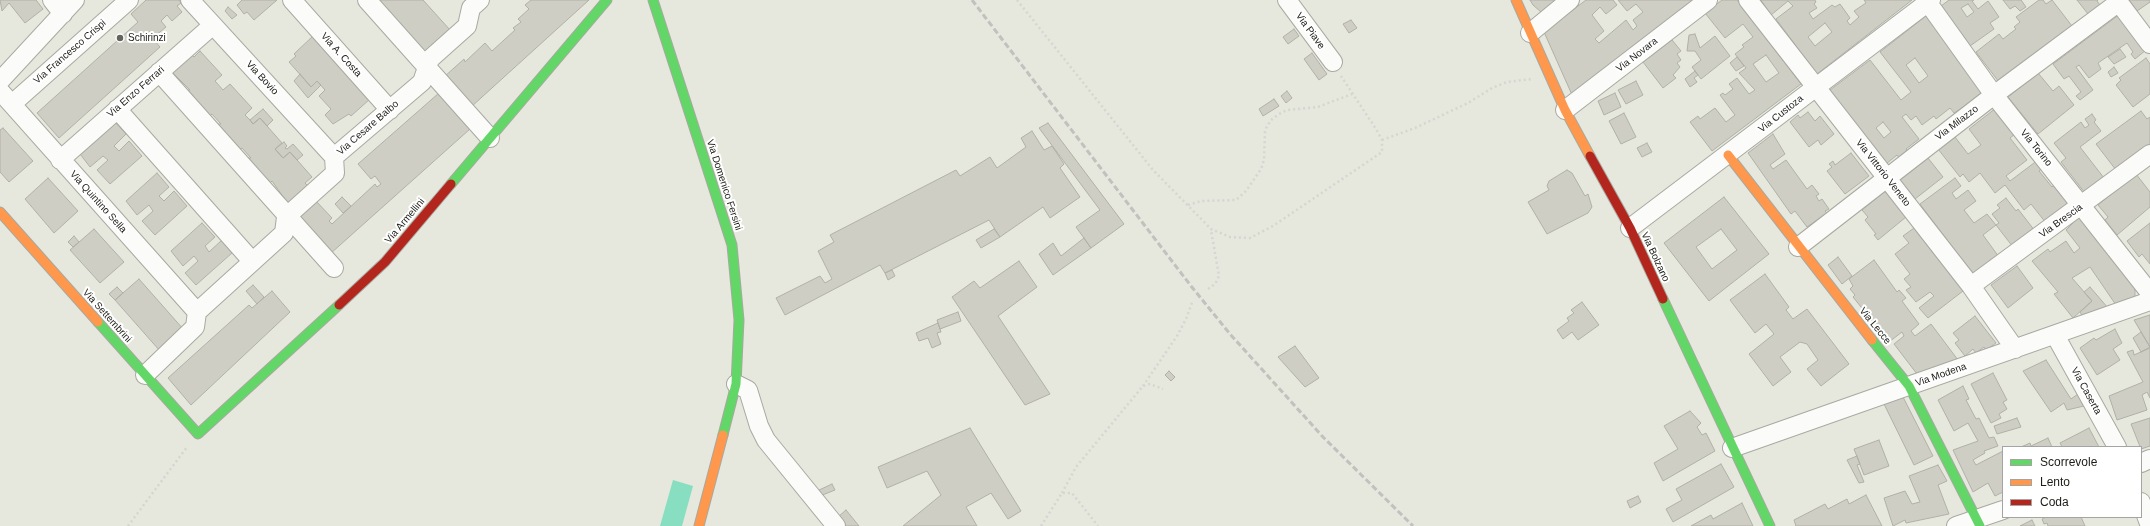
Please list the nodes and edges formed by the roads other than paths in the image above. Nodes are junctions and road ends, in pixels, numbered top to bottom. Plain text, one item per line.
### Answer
1 (52, 0) edge
2 (76, 0) edge
3 (129, 0) edge
4 (292, 0) edge
5 (367, 0) edge
6 (607, 0) edge
7 (653, 0) edge
8 (1287, 0) edge
9 (1516, 0) edge
10 (1570, 0) edge
11 (1708, 0) edge
12 (1748, 0) edge
13 (193, 1) edge
14 (1928, 1) edge
15 (2118, 1) edge
16 (472, 3) edge
17 (63, 14) junction
18 (213, 25) junction
19 (1530, 32) junction
20 (2150, 44) edge
21 (1333, 62) road end
22 (427, 67) junction
23 (159, 72) junction
24 (0, 81) edge
25 (1815, 88) junction
26 (0, 90) edge
27 (1994, 95) junction
28 (12, 104) junction
29 (117, 109) junction
30 (390, 110) junction
31 (1565, 110) junction
32 (490, 138) junction
33 (2150, 154) edge
34 (1728, 155) junction
35 (334, 157) junction
36 (60, 160) junction
37 (1887, 177) junction
38 (2082, 205) junction
39 (0, 212) edge
40 (286, 217) junction
41 (1630, 228) junction
42 (1798, 247) junction
43 (252, 261) junction
44 (334, 268) dead end
45 (1971, 286) junction
46 (2150, 293) edge
47 (2150, 301) edge
48 (197, 312) junction
49 (2055, 335) junction
50 (2015, 348) junction
51 (145, 375) junction
52 (736, 384) junction
53 (1909, 386) junction
54 (198, 434) joint
55 (2116, 446) edge
56 (1732, 448) junction
57 (2142, 505) edge
58 (2002, 510) edge
59 (1978, 522) edge
60 (699, 526) edge
61 (836, 526) edge
62 (1770, 526) edge
63 (1956, 526) edge
64 (2150, 526) edge

1 - 17 street
2 - 17 street
3 - 28 street, Via Francesco Crispi
4 - 30 street, Via A. Costa
5 - 22 street
6 - 32 street, Via Armellini
7 - 52 street, Via Domenico Fersini
8 - 21 street, Via Piave
9 - 19 street, Via Bolzano
10 - 19 street
11 - 31 street, Via Novara
12 - 25 street, Via Vittorio Veneto
13 - 18 street, Via Bovio
14 - 25 street, Via Custoza
14 - 27 street, Via Torino
15 - 20 street
15 - 27 street, Via Milazzo
16 - 22 street, Via Cesare Balbo
17 - 24 street
18 - 23 street, Via Enzo Ferrari
18 - 35 street, Via Bovio
19 - 31 street, Via Bolzano
22 - 30 street, Via Cesare Balbo
22 - 32 street
23 - 29 street, Via Enzo Ferrari
23 - 40 street
25 - 34 street, Via Custoza
25 - 37 street, Via Vittorio Veneto
26 - 28 street, Via Quintino Sella
27 - 37 street, Via Milazzo
27 - 38 street, Via Torino
28 - 36 street, Via Quintino Sella
29 - 36 street, Via Enzo Ferrari
29 - 43 street
30 - 35 street, Via Cesare Balbo
31 - 41 street, Via Bolzano
32 - 54 street, Via Armellini
33 - 38 street, Via Brescia
34 - 41 street, Via Custoza
34 - 42 street, Via Lecce
35 - 40 street, Via Cesare Balbo
36 - 48 street, Via Quintino Sella
37 - 42 street, Via Milazzo
37 - 45 street, Via Vittorio Veneto
38 - 45 street, Via Brescia
38 - 46 street, Via Torino
39 - 51 street, Via Settembrini
40 - 43 street
40 - 44 street
41 - 56 street, Via Bolzano
42 - 53 street, Via Lecce
43 - 48 street
45 - 50 street, Via Vittorio Veneto
47 - 49 street, Via Modena
48 - 51 street
49 - 50 street, Via Modena
49 - 55 street, Via Caserta
50 - 53 street, Via Modena
51 - 54 street, Via Settembrini
52 - 60 street, Via Domenico Fersini
52 - 61 street
53 - 56 street, Via Modena
53 - 59 street, Via Lecce
56 - 62 street, Via Bolzano
57 - 64 street
58 - 59 street
59 - 63 street

